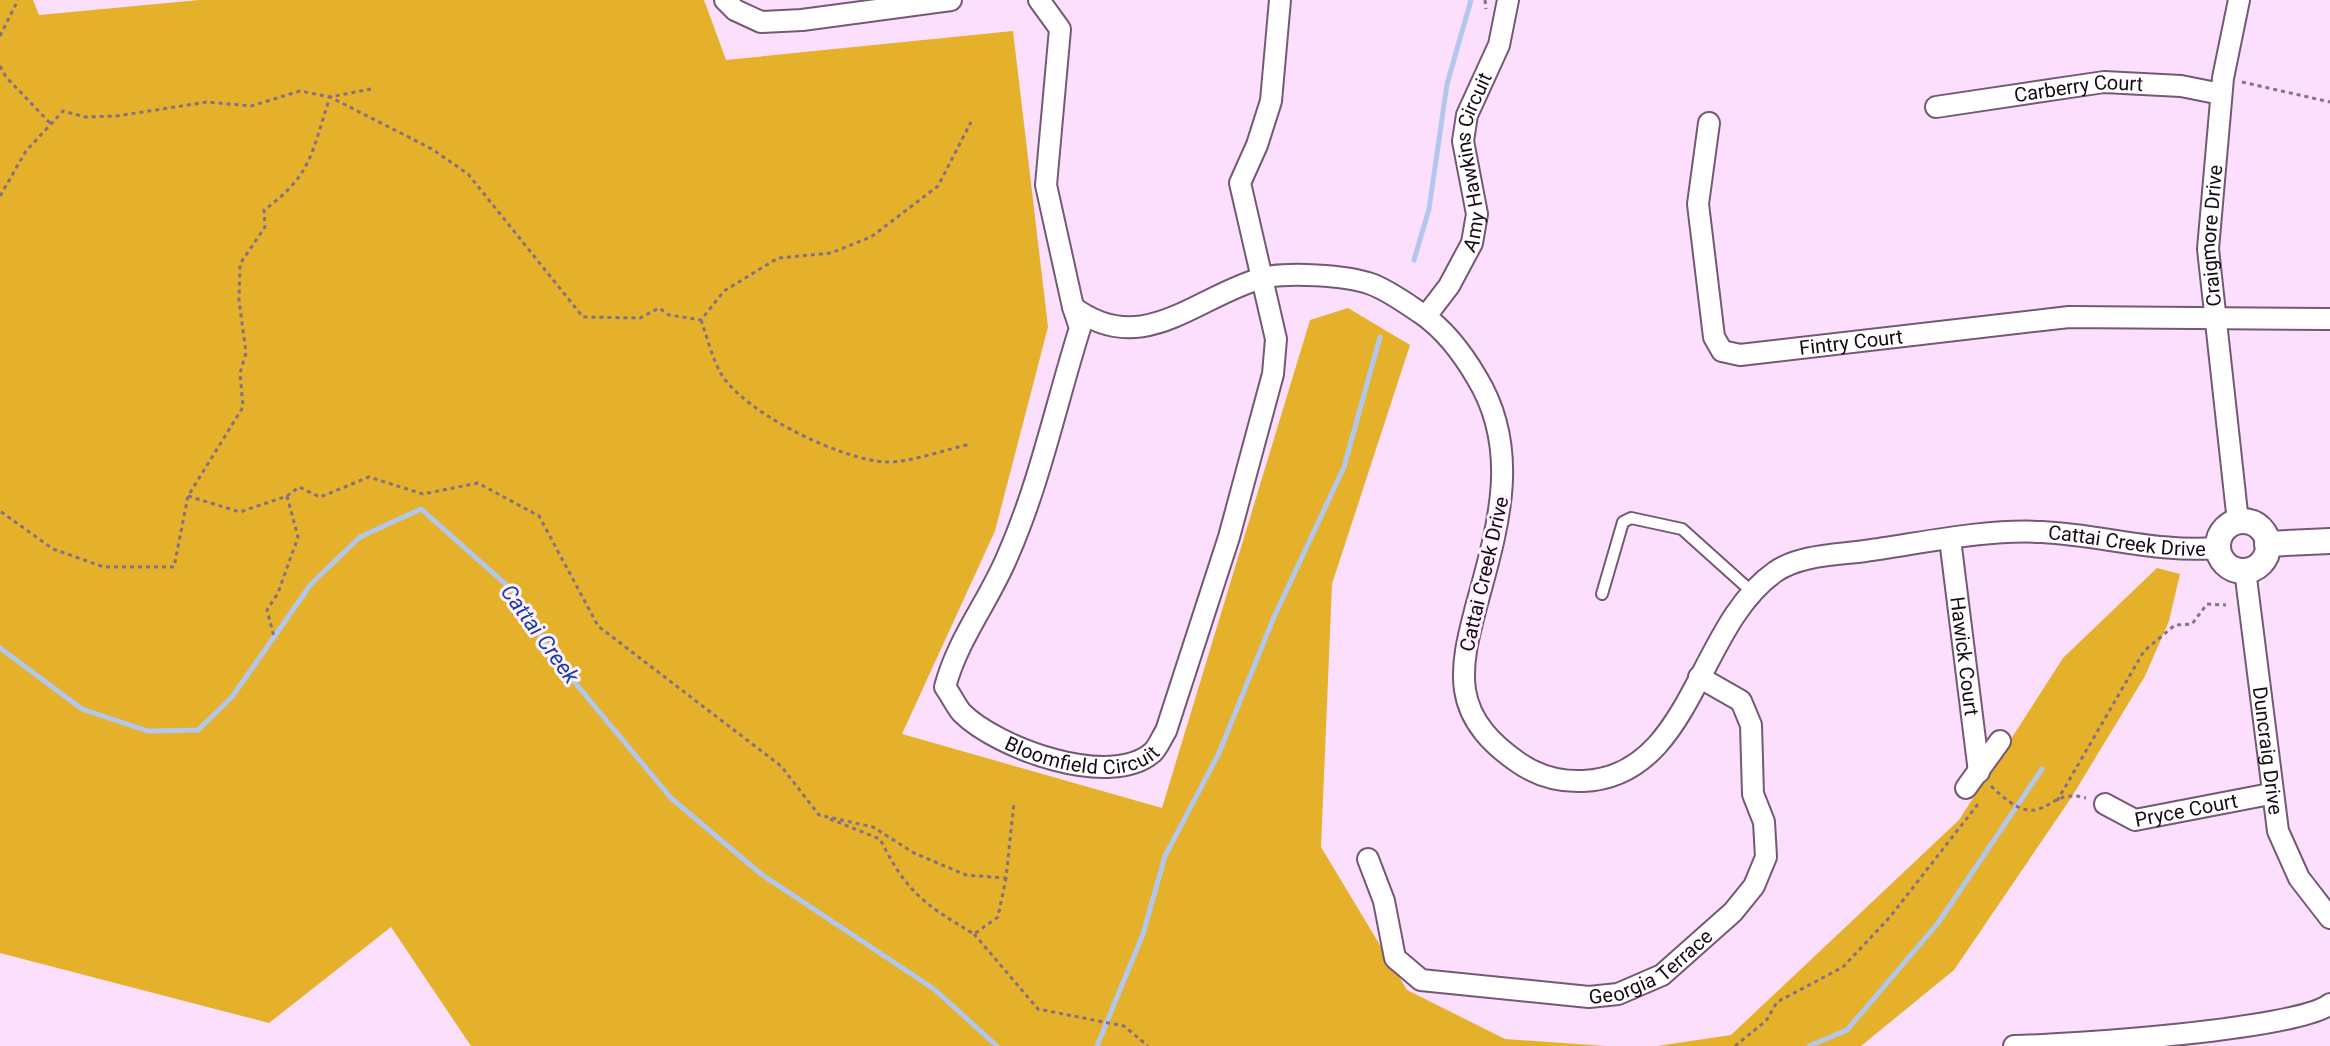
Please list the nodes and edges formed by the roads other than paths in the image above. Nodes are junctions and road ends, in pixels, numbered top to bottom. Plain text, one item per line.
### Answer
1 (725, 0) edge
2 (951, 0) edge
3 (1039, 0) edge
4 (1280, 0) edge
5 (1508, 0) edge
6 (2239, 0) edge
7 (2222, 86) junction
8 (1936, 107) dead end
9 (1709, 123) dead end
10 (1261, 279) junction
11 (1073, 307) junction
12 (1426, 316) junction
13 (2214, 316) junction
14 (2330, 319) edge
15 (2238, 522) junction
16 (1950, 539) junction
17 (2330, 541) edge
18 (2267, 544) junction
19 (2219, 548) junction
20 (2245, 570) junction
21 (1751, 591) junction
22 (1602, 594) dead end
23 (1699, 677) junction
24 (2000, 741) dead end
25 (2270, 794) junction
26 (2105, 804) road end
27 (1368, 859) dead end
28 (2330, 918) edge
29 (2330, 1004) edge
30 (2125, 1043) edge
31 (2014, 1046) edge

1 - 2 street
3 - 11 street
4 - 10 street
5 - 12 street, Amy Hawkins Circuit
6 - 7 street, Craigmore Drive
7 - 8 street, Carberry Court
7 - 13 street, Craigmore Drive
9 - 13 street, Fintry Court
10 - 11 street, Cattai Creek Drive
10 - 11 street, Bloomfield Circuit
10 - 12 street, Cattai Creek Drive
12 - 23 street, Cattai Creek Drive
13 - 14 street
13 - 15 street, Craigmore Drive
15 - 18 street
15 - 19 street
16 - 19 street, Cattai Creek Drive
16 - 21 street, Cattai Creek Drive
16 - 24 street, Hawick Court
17 - 18 street
18 - 20 street
19 - 20 street
20 - 25 street, Duncraig Drive
21 - 22 lane
21 - 23 street, Cattai Creek Drive
23 - 27 street, Georgia Terrace
25 - 26 street, Pryce Court
25 - 28 street, Duncraig Drive
29 - 30 street
30 - 31 street

